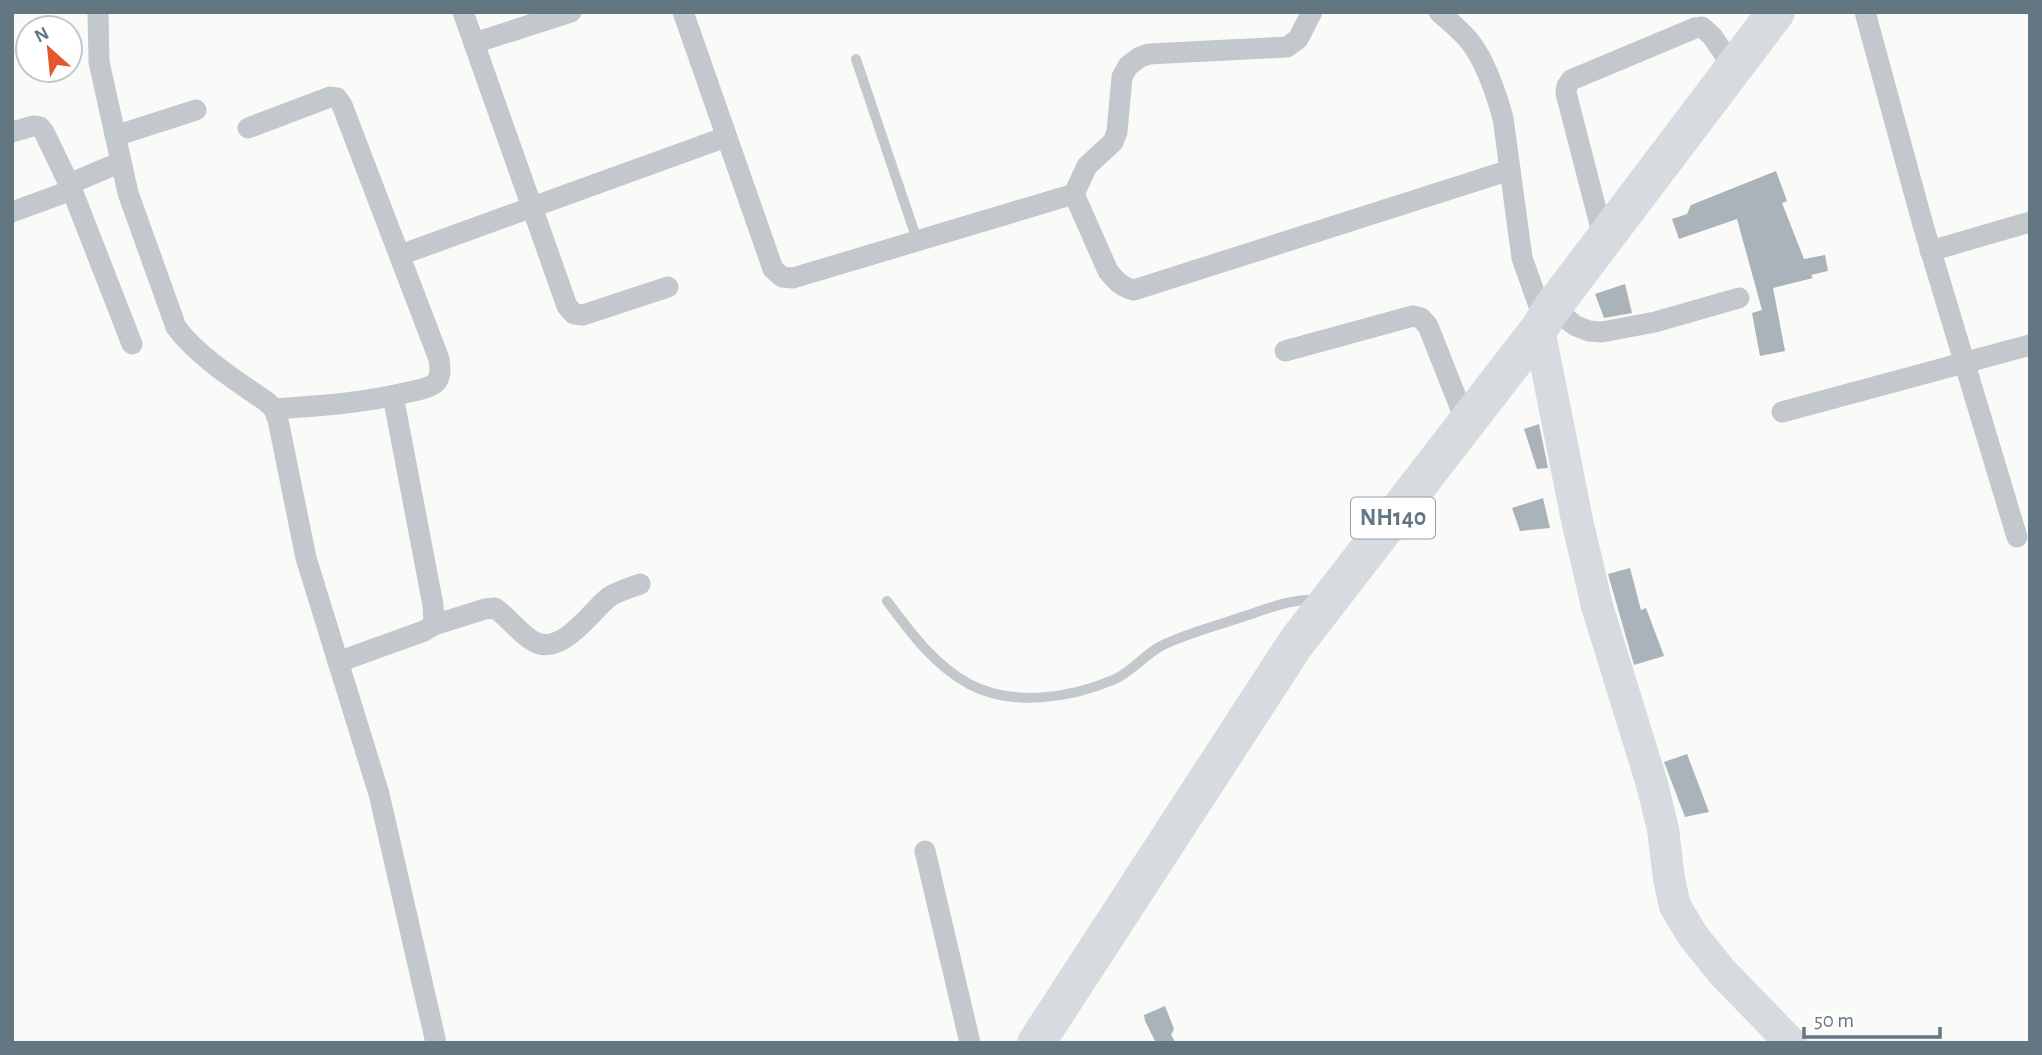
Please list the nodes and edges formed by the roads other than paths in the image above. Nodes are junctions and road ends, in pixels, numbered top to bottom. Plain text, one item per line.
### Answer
1 (98, 12) edge
2 (463, 12) edge
3 (571, 12) edge
4 (683, 12) edge
5 (1312, 12) edge
6 (1439, 12) edge
7 (1776, 12) edge
8 (1865, 12) edge
9 (474, 43) junction
10 (856, 59) dead end
11 (1734, 68) junction
12 (196, 110) dead end
13 (248, 128) dead end
14 (12, 132) edge
15 (115, 136) junction
16 (726, 136) junction
17 (121, 162) junction
18 (1510, 170) junction
19 (70, 187) junction
20 (1074, 194) junction
21 (532, 207) junction
22 (12, 212) edge
23 (2030, 222) edge
24 (917, 240) junction
25 (1604, 240) junction
26 (1930, 251) junction
27 (400, 255) junction
28 (668, 286) dead end
29 (1739, 298) dead end
30 (1545, 319) junction
31 (132, 344) dead end
32 (2030, 345) edge
33 (1285, 351) dead end
34 (1964, 363) junction
35 (393, 396) junction
36 (274, 409) junction
37 (1782, 411) dead end
38 (1466, 422) junction
39 (2017, 537) dead end
40 (640, 584) dead end
41 (887, 601) dead end
42 (1328, 601) junction
43 (434, 625) junction
44 (338, 662) junction
45 (925, 851) dead end
46 (436, 1043) edge
47 (970, 1043) edge
48 (1036, 1043) edge
49 (1791, 1043) edge

1 - 15 street
2 - 9 street
3 - 9 street
4 - 16 street
5 - 20 street
6 - 18 street
7 - 11 highway, NH140
8 - 26 street
9 - 21 street
10 - 24 lane
11 - 25 highway, NH140
11 - 25 street
12 - 15 street
13 - 27 street
14 - 19 street
15 - 17 street
16 - 21 street
16 - 24 street
17 - 19 street
17 - 36 street
18 - 20 street
18 - 30 street
19 - 22 street
19 - 31 street
20 - 24 street
21 - 27 street
21 - 28 street
23 - 26 street
25 - 30 highway, NH140
26 - 34 street
27 - 35 street
29 - 30 street
30 - 38 highway, NH140
30 - 49 main road
32 - 34 street
33 - 38 street
34 - 37 street
34 - 39 street
35 - 36 street
35 - 43 street
36 - 44 street
38 - 42 highway, NH140
40 - 43 street
41 - 42 lane
42 - 48 highway, NH140
43 - 44 street
44 - 46 street
45 - 47 street

